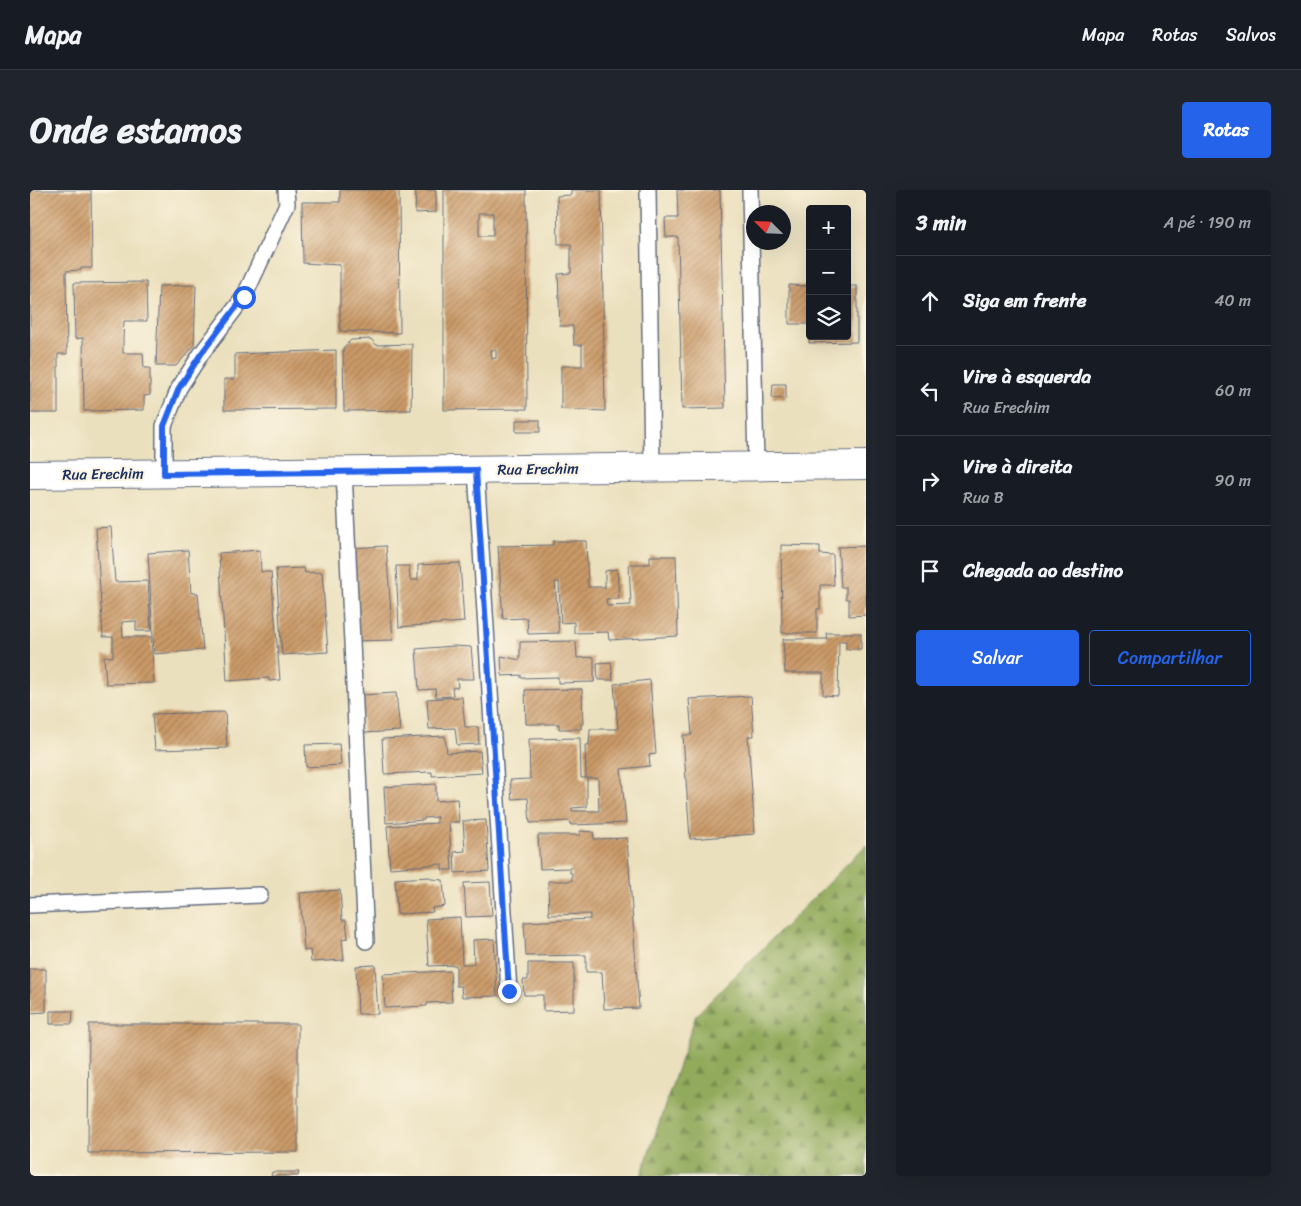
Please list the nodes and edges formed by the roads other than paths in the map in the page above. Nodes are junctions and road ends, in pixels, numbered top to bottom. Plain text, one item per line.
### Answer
1 (286, 190) edge
2 (648, 190) edge
3 (750, 190) edge
4 (866, 465) edge
5 (756, 466) junction
6 (652, 468) junction
7 (476, 470) junction
8 (344, 471) junction
9 (164, 474) junction
10 (30, 475) edge
11 (260, 895) dead end
12 (30, 905) edge
13 (366, 941) dead end
14 (509, 991) dead end

1 - 9 lane
2 - 6 lane
3 - 5 lane
4 - 5 street, Rua Erechim
5 - 6 street, Rua Erechim
6 - 7 street, Rua Erechim
7 - 8 street, Rua Erechim
7 - 14 lane
8 - 9 street, Rua Erechim
8 - 13 lane
9 - 10 street, Rua Erechim
11 - 12 lane

